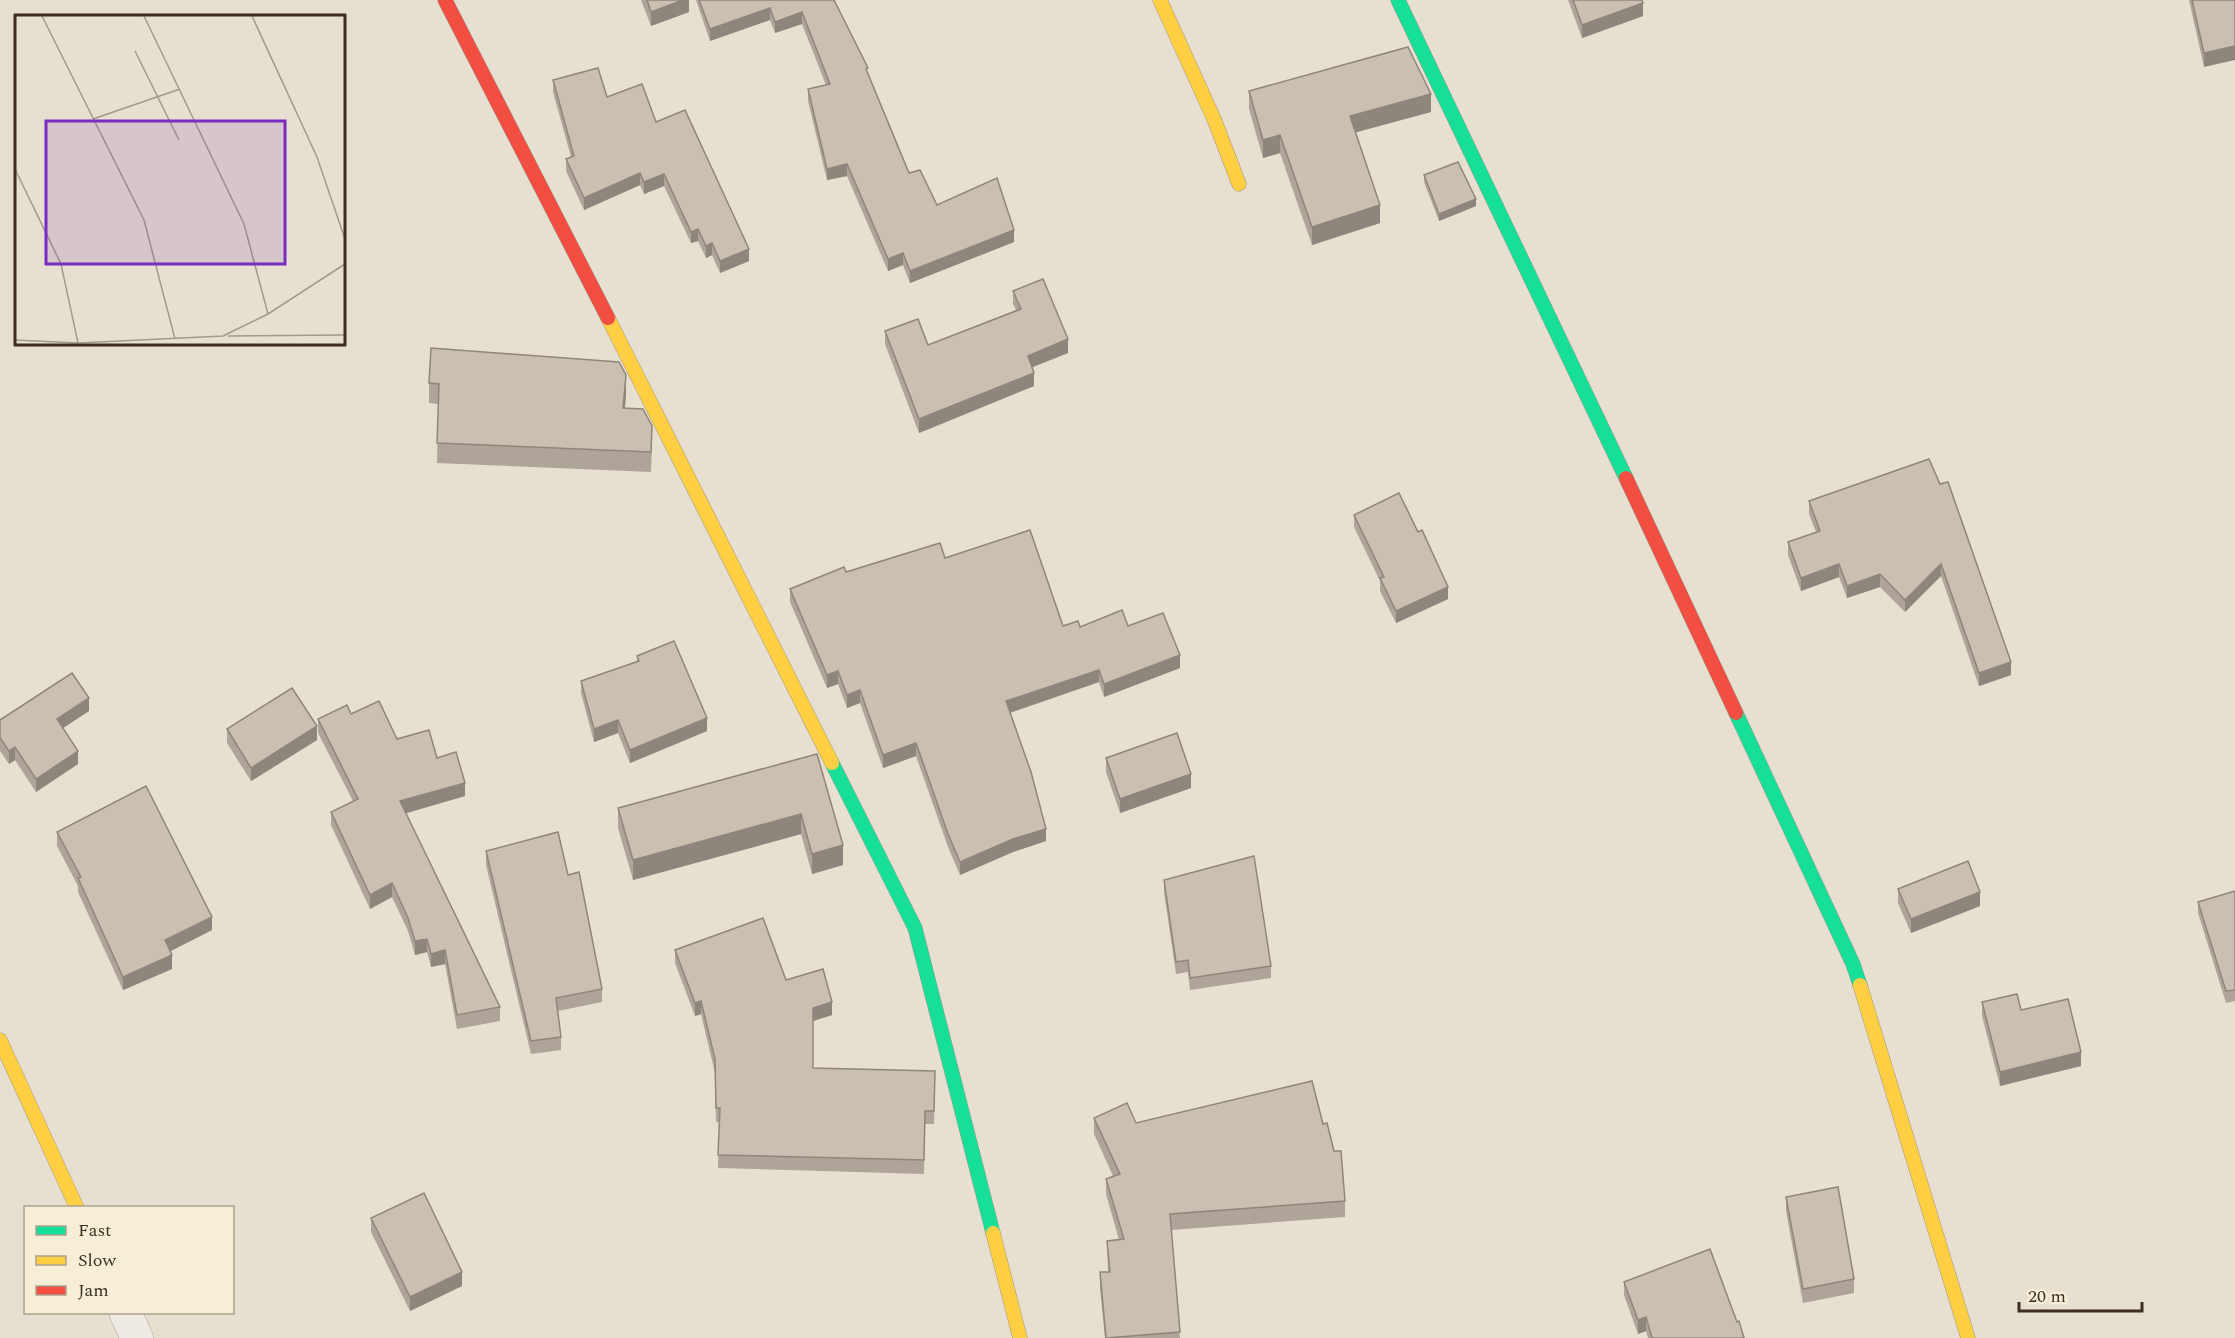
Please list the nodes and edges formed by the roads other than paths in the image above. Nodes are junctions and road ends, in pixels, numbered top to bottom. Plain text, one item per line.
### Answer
1 (445, 0) edge
2 (1160, 0) edge
3 (1398, 0) edge
4 (1239, 184) dead end
5 (0, 1040) edge
6 (76, 1206) edge
7 (126, 1314) edge
8 (137, 1338) edge
9 (1020, 1338) edge
10 (1968, 1338) edge

1 - 9 street
2 - 4 street
3 - 10 street
5 - 6 street
7 - 8 street

